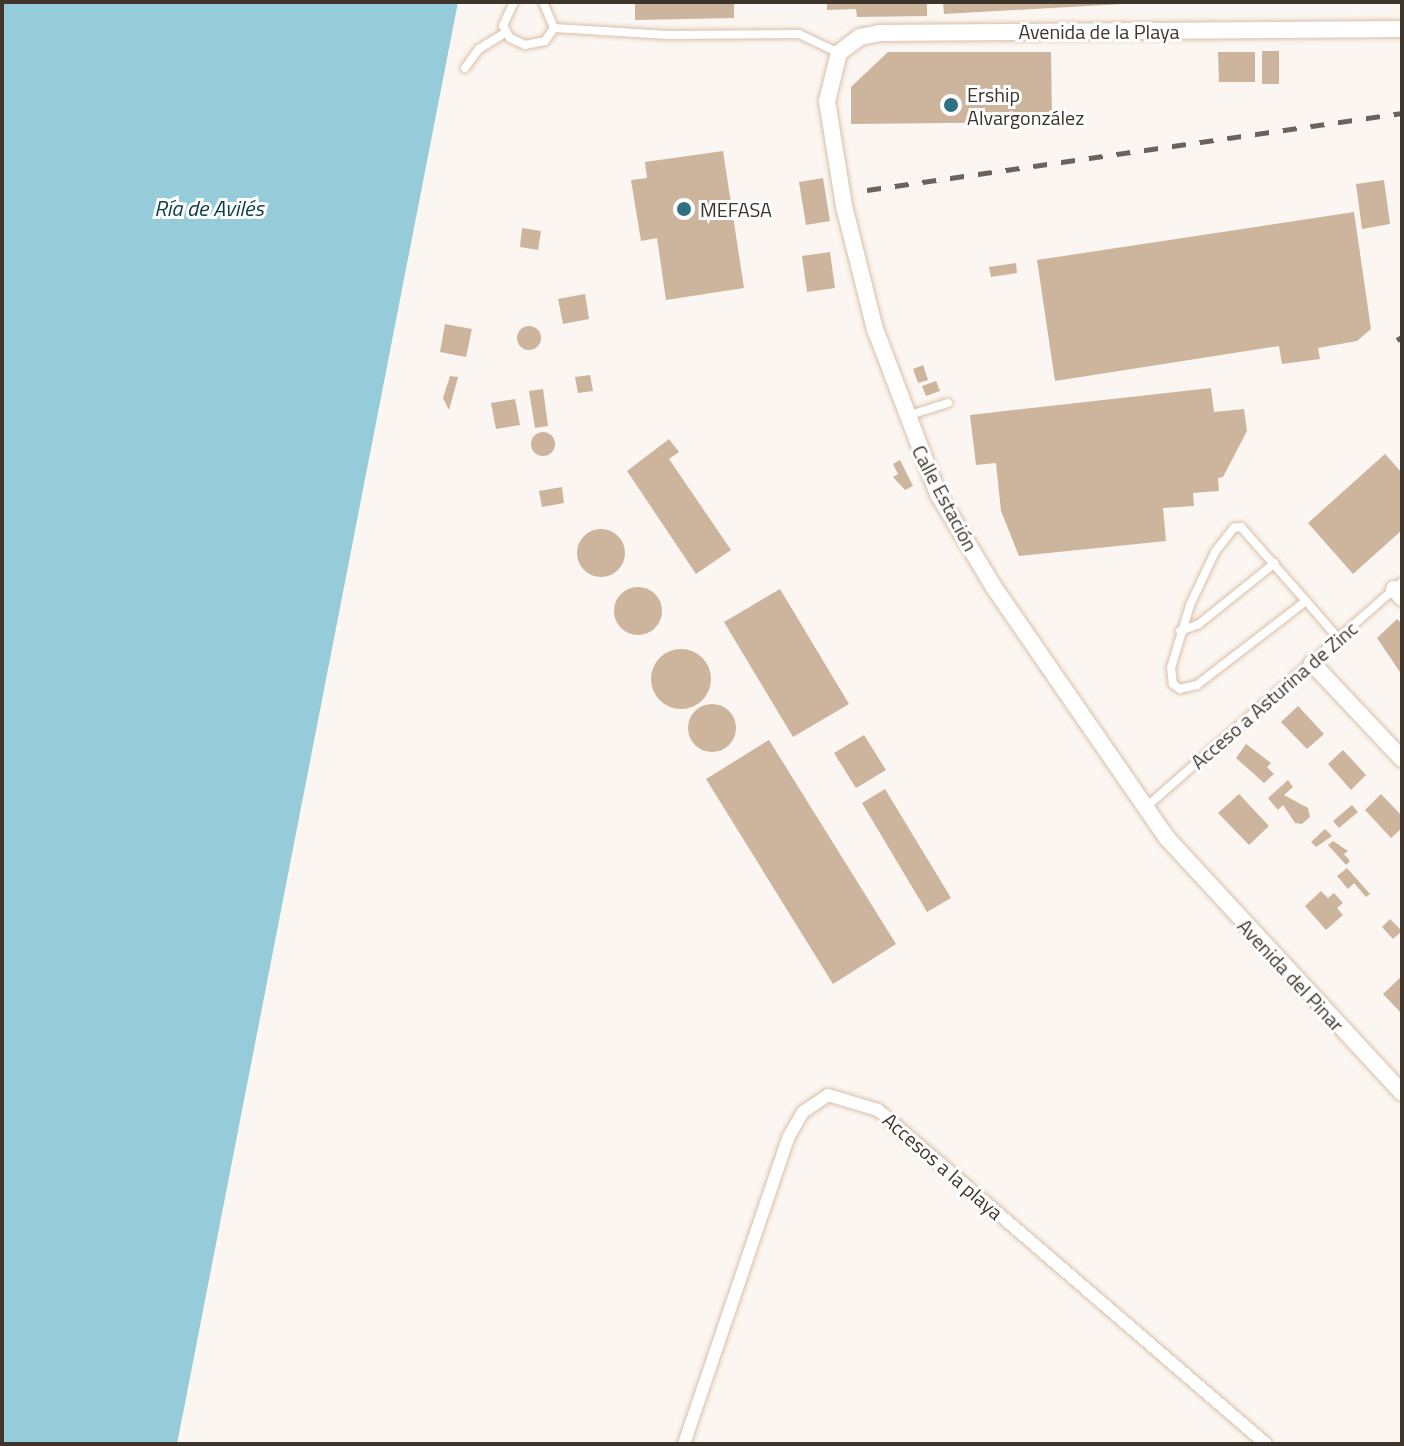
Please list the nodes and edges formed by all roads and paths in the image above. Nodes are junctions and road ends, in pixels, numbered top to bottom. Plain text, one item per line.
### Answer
1 (514, 2) edge
2 (543, 2) edge
3 (554, 28) junction
4 (1402, 29) edge
5 (506, 32) junction
6 (839, 53) junction
7 (465, 68) dead end
8 (948, 403) dead end
9 (906, 417) junction
10 (1275, 563) junction
11 (1399, 589) edge
12 (1306, 601) junction
13 (1180, 631) junction
14 (1338, 638) junction
15 (1312, 663) junction
16 (1402, 759) edge
17 (1145, 808) junction
18 (1181, 856) joint
19 (1402, 1093) edge
20 (684, 1444) edge
21 (1266, 1444) edge

1 - 5 lane
2 - 3 lane
3 - 5 lane
3 - 6 lane
4 - 6 street, Avenida de la Playa
5 - 7 lane
6 - 9 street, Calle Estación
8 - 9 lane
9 - 17 street, Calle Estación
10 - 12 lane
10 - 13 lane
10 - 13 lane
11 - 14 lane, Acceso a Asturina de Zinc
12 - 13 lane
12 - 14 lane
14 - 15 lane, Acceso a Asturina de Zinc
15 - 16 street
15 - 17 lane, Acceso a Asturina de Zinc
17 - 18 street, Calle Estación
18 - 19 street, Avenida del Pinar
20 - 21 street, Accesos a la playa

